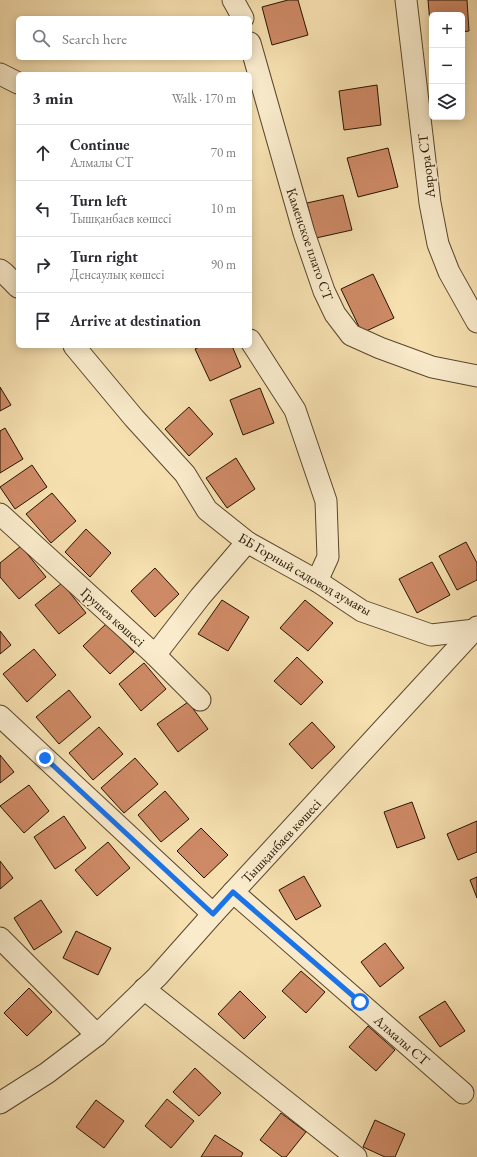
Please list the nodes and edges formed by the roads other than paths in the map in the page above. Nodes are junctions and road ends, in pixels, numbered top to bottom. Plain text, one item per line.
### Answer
1 (233, 0) edge
2 (406, 0) edge
3 (242, 16) edge
4 (252, 50) edge
5 (0, 74) edge
6 (16, 82) edge
7 (0, 270) edge
8 (16, 285) edge
9 (477, 322) edge
10 (252, 343) edge
11 (76, 348) edge
12 (477, 376) edge
13 (0, 514) edge
14 (247, 542) junction
15 (317, 581) junction
16 (476, 629) edge
17 (155, 654) junction
18 (200, 700) dead end
19 (0, 716) edge
20 (233, 892) junction
21 (213, 914) junction
22 (0, 938) edge
23 (144, 989) junction
24 (98, 1035) junction
25 (463, 1093) dead end
26 (0, 1103) edge
27 (356, 1157) edge

1 - 3 street
2 - 9 street, Аврора СТ
4 - 12 street, Каменское плато СТ
5 - 6 street
7 - 8 street
10 - 15 street
11 - 14 street, ББ Горный садовод аумағы
13 - 17 street, Грушев көшесі
14 - 15 street, ББ Горный садовод аумағы
14 - 17 street, Грушев көшесі
15 - 16 street, ББ Горный садовод аумағы
16 - 20 street, Тышқанбаев көшесі
17 - 18 street
19 - 21 street
20 - 21 street, Тышқанбаев көшесі
20 - 25 street, Алмалы СТ
21 - 23 street, Тышқанбаев көшесі
22 - 24 street
23 - 24 street, Тышқанбаев көшесі
23 - 27 street
24 - 26 street, Тышқанбаев көшесі

